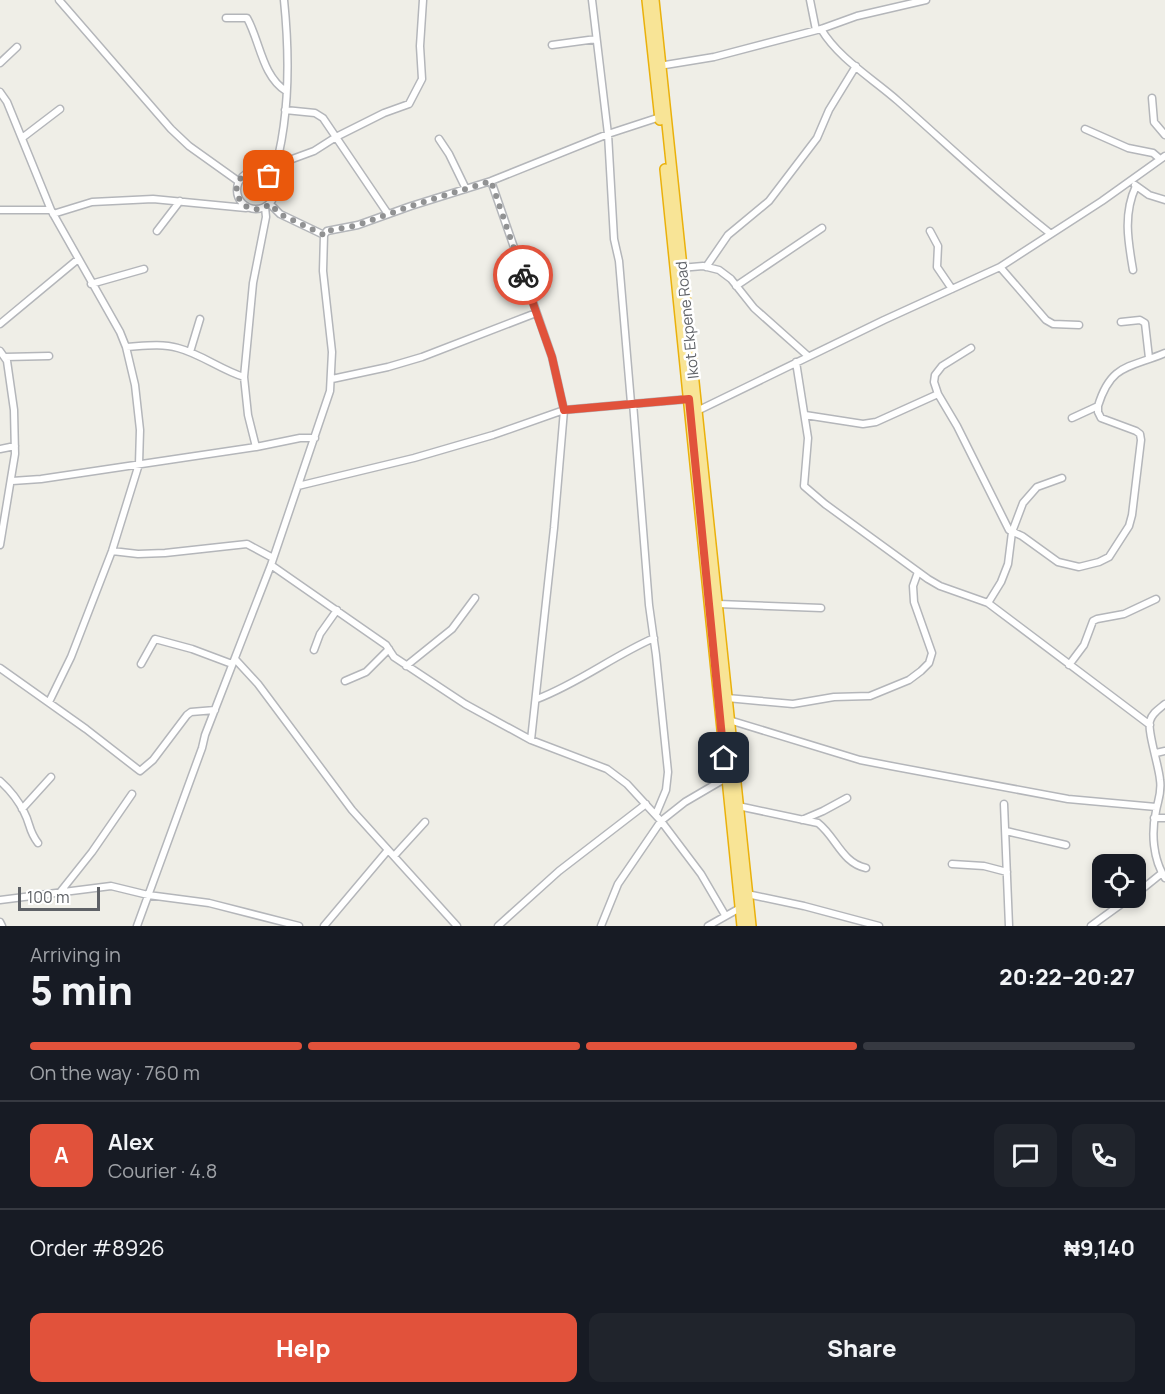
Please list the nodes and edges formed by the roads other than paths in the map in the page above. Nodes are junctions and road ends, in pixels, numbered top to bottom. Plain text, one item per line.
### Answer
1 (59, 0) edge
2 (285, 0) edge
3 (423, 0) edge
4 (592, 0) edge
5 (647, 0) edge
6 (654, 0) edge
7 (810, 0) edge
8 (926, 0) edge
9 (226, 18) dead end
10 (819, 29) junction
11 (596, 39) junction
12 (552, 45) dead end
13 (17, 46) dead end
14 (0, 63) edge
15 (657, 66) junction
16 (856, 66) junction
17 (286, 91) junction
18 (0, 93) edge
19 (1152, 98) dead end
20 (60, 109) dead end
21 (285, 110) junction
22 (660, 117) junction
23 (1085, 129) dead end
24 (608, 134) junction
25 (1165, 135) edge
26 (336, 137) junction
27 (22, 138) junction
28 (439, 139) dead end
29 (1163, 158) edge
30 (276, 165) junction
31 (272, 179) junction
32 (238, 181) junction
33 (491, 181) junction
34 (1130, 181) junction
35 (1136, 186) junction
36 (466, 189) junction
37 (1165, 200) edge
38 (180, 201) junction
39 (267, 205) junction
40 (246, 208) junction
41 (0, 210) edge
42 (52, 212) junction
43 (388, 214) junction
44 (822, 228) dead end
45 (157, 231) dead end
46 (930, 231) dead end
47 (1051, 234) junction
48 (324, 235) junction
49 (77, 260) junction
50 (706, 267) junction
51 (1000, 267) junction
52 (679, 268) junction
53 (144, 269) dead end
54 (1133, 270) dead end
55 (91, 284) junction
56 (736, 286) junction
57 (952, 289) junction
58 (536, 313) junction
59 (200, 319) dead end
60 (1121, 322) dead end
61 (0, 324) edge
62 (1079, 325) dead end
63 (126, 347) junction
64 (971, 348) dead end
65 (190, 352) junction
66 (1165, 353) edge
67 (2, 354) edge
68 (49, 356) dead end
69 (807, 356) junction
70 (1149, 358) junction
71 (796, 362) junction
72 (244, 377) junction
73 (332, 379) junction
74 (938, 393) junction
75 (689, 399) junction
76 (632, 403) junction
77 (1098, 406) junction
78 (564, 410) junction
79 (697, 411) junction
80 (805, 415) junction
81 (1072, 418) dead end
82 (315, 438) junction
83 (15, 446) junction
84 (256, 447) junction
85 (0, 449) edge
86 (139, 464) junction
87 (1062, 478) dead end
88 (12, 481) junction
89 (298, 486) junction
90 (1012, 532) junction
91 (0, 545) edge
92 (112, 551) junction
93 (273, 558) junction
94 (271, 565) junction
95 (918, 572) junction
96 (475, 598) dead end
97 (1156, 599) dead end
98 (988, 603) junction
99 (718, 604) junction
100 (821, 608) dead end
101 (337, 610) junction
102 (654, 638) junction
103 (389, 649) junction
104 (314, 650) dead end
105 (233, 662) junction
106 (141, 664) dead end
107 (1069, 665) junction
108 (406, 666) junction
109 (0, 668) edge
110 (345, 681) dead end
111 (727, 698) junction
112 (537, 699) junction
113 (49, 702) junction
114 (1165, 704) edge
115 (215, 710) junction
116 (729, 720) junction
117 (1150, 725) junction
118 (531, 740) junction
119 (1165, 751) edge
120 (1156, 753) junction
121 (51, 777) dead end
122 (726, 778) junction
123 (0, 782) edge
124 (132, 794) dead end
125 (847, 798) dead end
126 (646, 804) junction
127 (1004, 804) dead end
128 (738, 806) junction
129 (1156, 807) junction
130 (22, 809) junction
131 (656, 814) junction
132 (1154, 818) junction
133 (1165, 818) edge
134 (801, 820) junction
135 (661, 821) junction
136 (424, 822) dead end
137 (1006, 831) junction
138 (38, 843) dead end
139 (1066, 845) dead end
140 (388, 850) junction
141 (394, 856) junction
142 (952, 864) dead end
143 (866, 868) dead end
144 (1007, 872) junction
145 (1163, 876) edge
146 (1146, 887) edge
147 (61, 891) junction
148 (747, 894) junction
149 (148, 896) junction
150 (0, 900) edge
151 (740, 908) junction
152 (1118, 908) edge
153 (725, 915) junction
154 (137, 926) edge
155 (299, 926) edge
156 (324, 926) edge
157 (457, 926) edge
158 (498, 926) edge
159 (602, 926) edge
160 (708, 926) edge
161 (742, 926) edge
162 (751, 926) edge
163 (879, 926) edge
164 (1010, 926) edge
165 (1090, 926) edge

1 - 32 street
2 - 17 street
3 - 26 street
4 - 11 street
5 - 15 highway, Ikot Ekpene Road
6 - 15 highway, Ikot Ekpene Road
7 - 10 street
8 - 10 street
9 - 17 street
10 - 15 street
10 - 16 street
11 - 12 street
11 - 24 street
13 - 14 street
15 - 22 highway, Ikot Ekpene Road
15 - 52 highway, Ikot Ekpene Road
16 - 47 street
16 - 50 street
17 - 21 street
18 - 27 street
19 - 25 street
20 - 27 street
21 - 26 street
21 - 30 street
22 - 24 street
22 - 52 highway, Ikot Ekpene Road
23 - 29 street
24 - 33 street
24 - 76 street
26 - 30 street
26 - 43 street
27 - 42 street
28 - 36 street
29 - 34 street
30 - 31 street
31 - 32 street
31 - 39 street
32 - 40 street
33 - 36 street
33 - 58 street
34 - 35 street
34 - 47 street
35 - 37 street
35 - 54 street
36 - 43 street
38 - 40 street
38 - 42 street
38 - 45 street
39 - 40 street
39 - 48 street
39 - 72 street
41 - 42 street
42 - 49 street
43 - 48 street
44 - 56 street
46 - 57 street
47 - 51 street
48 - 73 street
49 - 55 street
49 - 61 street
50 - 52 street
50 - 56 street
51 - 57 street
51 - 62 street
52 - 75 highway, Ikot Ekpene Road
52 - 79 highway, Ikot Ekpene Road
53 - 55 street
55 - 63 street
56 - 69 street
57 - 69 street
58 - 73 street
58 - 78 street
59 - 65 street
60 - 70 street
63 - 65 street
63 - 86 street
64 - 74 street
65 - 72 street
66 - 70 street
67 - 68 street
67 - 83 street
69 - 71 street
70 - 77 street
71 - 79 street
71 - 80 street
72 - 84 street
73 - 82 street
74 - 80 street
74 - 90 street
75 - 76 street
75 - 122 highway, Ikot Ekpene Road
76 - 78 street
76 - 102 street
77 - 81 street
77 - 90 street
78 - 89 street
78 - 112 street
79 - 99 highway, Ikot Ekpene Road
80 - 95 street
82 - 84 street
82 - 89 street
83 - 85 street
83 - 88 street
84 - 86 street
86 - 88 street
86 - 92 street
87 - 90 street
88 - 91 street
89 - 93 street
90 - 98 street
92 - 93 street
92 - 113 street
93 - 94 street
94 - 101 street
94 - 105 street
95 - 98 street
95 - 111 street
96 - 108 street
97 - 107 street
98 - 107 street
99 - 100 street
99 - 111 highway, Ikot Ekpene Road
101 - 103 street
101 - 104 street
102 - 112 street
102 - 131 street
103 - 108 street
103 - 110 street
105 - 106 street
105 - 115 street
105 - 140 street
107 - 117 street
108 - 118 street
109 - 113 street
111 - 116 highway, Ikot Ekpene Road
112 - 118 street
113 - 115 street
114 - 117 street
115 - 149 street
116 - 128 highway, Ikot Ekpene Road
116 - 129 street
117 - 120 street
118 - 126 street
119 - 120 street
120 - 129 street
121 - 130 street
122 - 135 street
122 - 151 highway, Ikot Ekpene Road
123 - 130 street
124 - 147 street
125 - 134 street
126 - 131 street
126 - 158 street
127 - 137 street
128 - 134 street
128 - 148 highway, Ikot Ekpene Road
129 - 132 street
130 - 138 street
131 - 135 street
132 - 133 street
132 - 145 street
134 - 143 street
135 - 153 street
135 - 159 street
136 - 141 street
137 - 139 street
137 - 144 street
140 - 141 street
140 - 156 street
141 - 157 street
142 - 144 street
144 - 164 street
145 - 146 street
147 - 149 street
147 - 150 street
148 - 162 highway, Ikot Ekpene Road
148 - 163 street
149 - 154 street
149 - 155 street
151 - 153 street
151 - 161 highway, Ikot Ekpene Road
152 - 165 street
153 - 160 street

